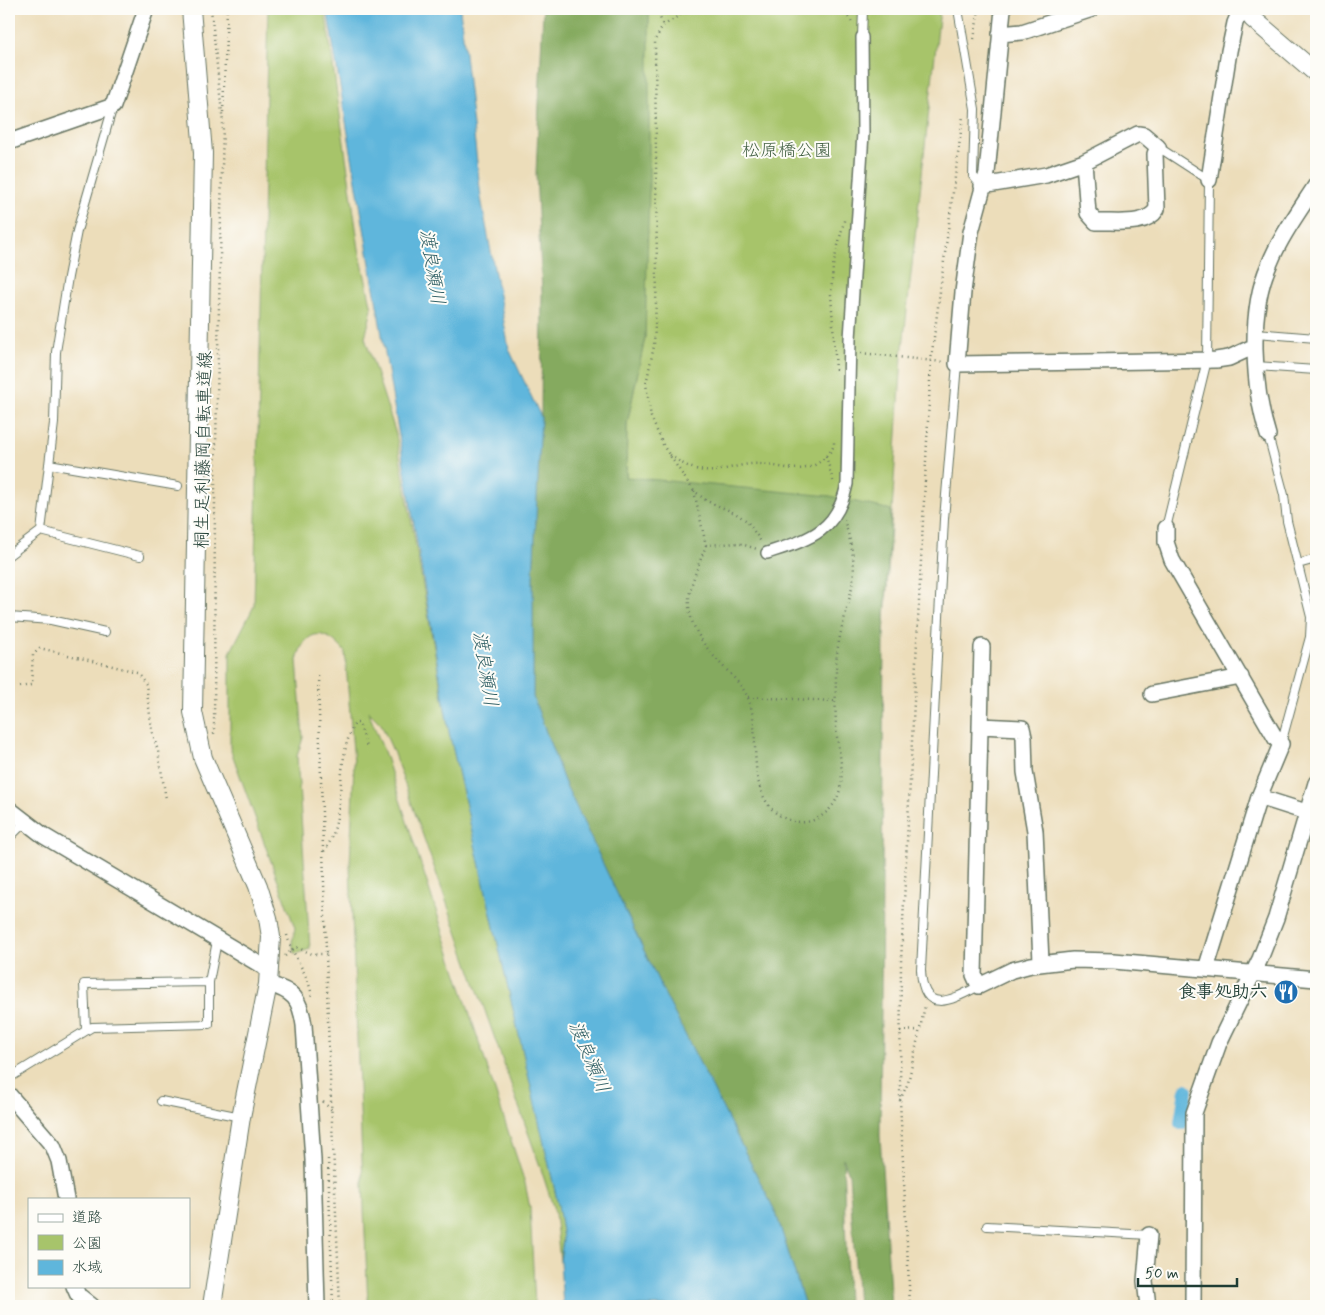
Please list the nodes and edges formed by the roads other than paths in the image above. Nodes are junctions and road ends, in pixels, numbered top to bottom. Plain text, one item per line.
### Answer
1 (146, 9) edge
2 (191, 9) edge
3 (863, 9) edge
4 (958, 9) edge
5 (1003, 9) edge
6 (1092, 9) edge
7 (1241, 9) edge
8 (1245, 9) edge
9 (858, 32) joint
10 (1000, 34) junction
11 (1316, 73) edge
12 (114, 106) junction
13 (9, 142) edge
14 (1158, 147) junction
15 (1084, 162) junction
16 (1209, 180) junction
17 (1316, 185) edge
18 (982, 186) junction
19 (1316, 338) edge
20 (1255, 340) junction
21 (1207, 360) junction
22 (957, 364) junction
23 (1256, 366) junction
24 (1316, 370) edge
25 (1268, 436) joint
26 (49, 464) junction
27 (178, 486) dead end
28 (1166, 528) joint
29 (41, 531) junction
30 (768, 553) road end
31 (9, 555) edge
32 (140, 556) dead end
33 (1316, 559) edge
34 (1298, 564) junction
35 (9, 617) edge
36 (105, 632) dead end
37 (982, 647) dead end
38 (1241, 677) junction
39 (1152, 694) dead end
40 (980, 726) junction
41 (1281, 744) junction
42 (1316, 783) edge
43 (1259, 797) junction
44 (9, 809) edge
45 (1309, 820) edge
46 (24, 823) junction
47 (9, 838) edge
48 (217, 941) junction
49 (1041, 962) junction
50 (1206, 969) junction
51 (1251, 974) junction
52 (268, 977) junction
53 (1316, 979) edge
54 (209, 982) junction
55 (979, 986) junction
56 (86, 1029) junction
57 (9, 1078) edge
58 (9, 1095) edge
59 (161, 1101) dead end
60 (241, 1117) junction
61 (66, 1198) edge
62 (987, 1226) dead end
63 (1148, 1235) joint
64 (75, 1288) edge
65 (92, 1306) edge
66 (212, 1306) edge
67 (317, 1306) edge
68 (1148, 1306) edge
69 (1193, 1306) edge

1 - 12 street
2 - 52 street
3 - 9 lane
4 - 18 lane
5 - 10 street
6 - 10 street
7 - 16 street
8 - 11 street
9 - 30 street
10 - 18 street
12 - 13 street
12 - 26 lane
14 - 15 street
14 - 15 street
14 - 16 lane
15 - 18 street
16 - 21 lane
17 - 20 street
18 - 22 street
19 - 20 lane
20 - 21 street
20 - 23 street
21 - 22 street
21 - 28 lane
22 - 55 lane
23 - 24 lane
23 - 25 street
25 - 34 lane
26 - 27 lane
26 - 29 lane
28 - 38 street
29 - 31 lane
29 - 32 lane
33 - 34 lane
34 - 41 lane
35 - 36 lane
37 - 40 street
38 - 39 street
38 - 41 street
40 - 49 street
40 - 55 street
41 - 43 street
42 - 45 street
43 - 45 street
43 - 50 street
44 - 46 street
45 - 51 street
46 - 47 lane
46 - 48 street
48 - 52 street
48 - 54 lane
49 - 50 street
49 - 55 street
50 - 51 street
51 - 53 street
51 - 69 street
52 - 60 street
52 - 67 street
54 - 56 lane
54 - 56 lane
56 - 57 lane
58 - 61 street
59 - 60 lane
60 - 66 street
62 - 63 lane
63 - 68 street
64 - 65 street

